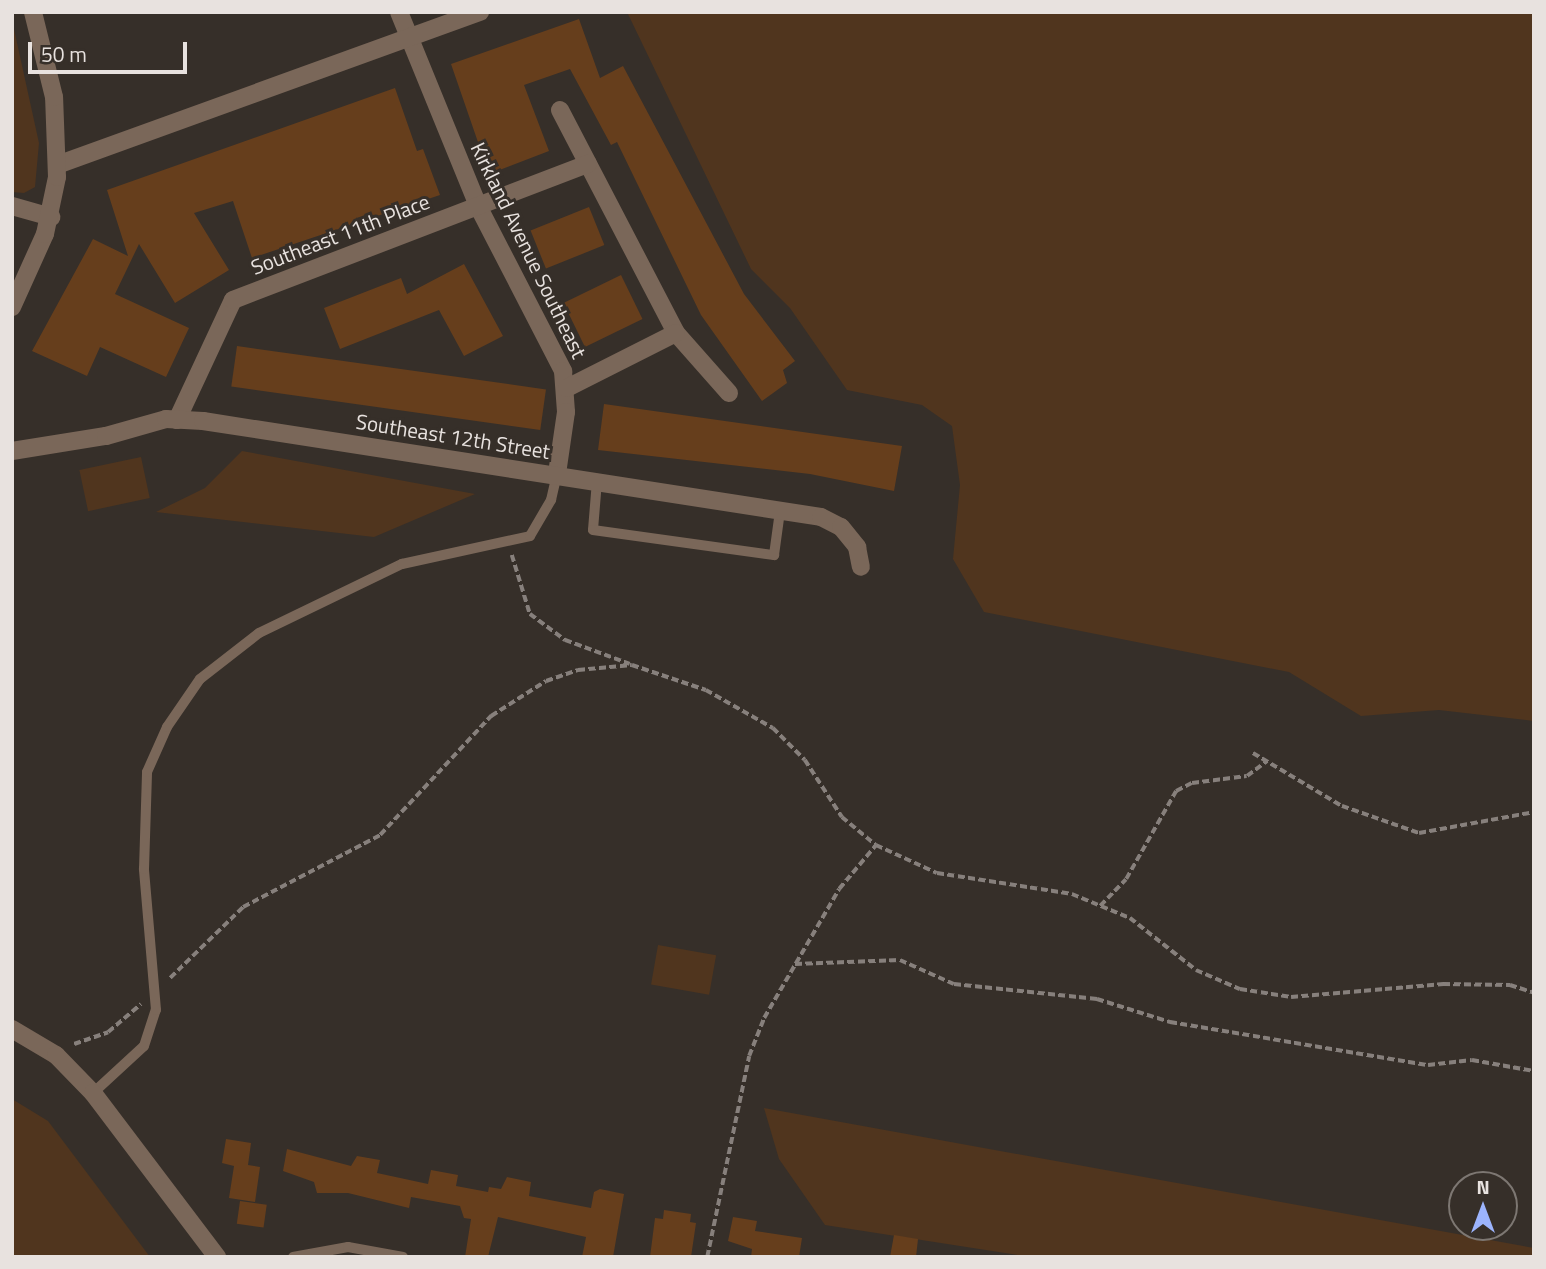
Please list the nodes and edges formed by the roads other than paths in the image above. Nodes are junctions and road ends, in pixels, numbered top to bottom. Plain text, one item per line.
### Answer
1 (33, 12) edge
2 (399, 12) edge
3 (480, 12) edge
4 (410, 38) junction
5 (560, 110) dead end
6 (588, 164) junction
7 (57, 165) junction
8 (12, 206) edge
9 (478, 206) junction
10 (51, 217) junction
11 (12, 307) edge
12 (676, 333) junction
13 (567, 388) junction
14 (729, 393) dead end
15 (177, 420) junction
16 (12, 451) edge
17 (557, 474) junction
18 (597, 481) junction
19 (780, 511) junction
20 (861, 566) dead end
21 (12, 1029) edge
22 (93, 1093) junction
23 (217, 1257) edge
24 (293, 1257) edge
25 (403, 1257) edge

1 - 7 street
2 - 4 street, Kirkland Avenue Southeast
3 - 4 street
4 - 7 street
4 - 9 street, Kirkland Avenue Southeast
5 - 6 street
6 - 9 street, Southeast 11th Place
6 - 12 street
7 - 10 street
8 - 10 street
9 - 13 street, Kirkland Avenue Southeast
9 - 15 street, Southeast 11th Place
10 - 11 street
12 - 13 street
12 - 14 street
13 - 17 street, Kirkland Avenue Southeast
15 - 16 street, Southeast 12th Street
15 - 17 street, Southeast 12th Street
17 - 18 street, Southeast 12th Street
17 - 22 lane
18 - 19 street, Southeast 12th Street
18 - 19 lane
19 - 20 street, Southeast 12th Street
21 - 22 street
22 - 23 street
24 - 25 lane

